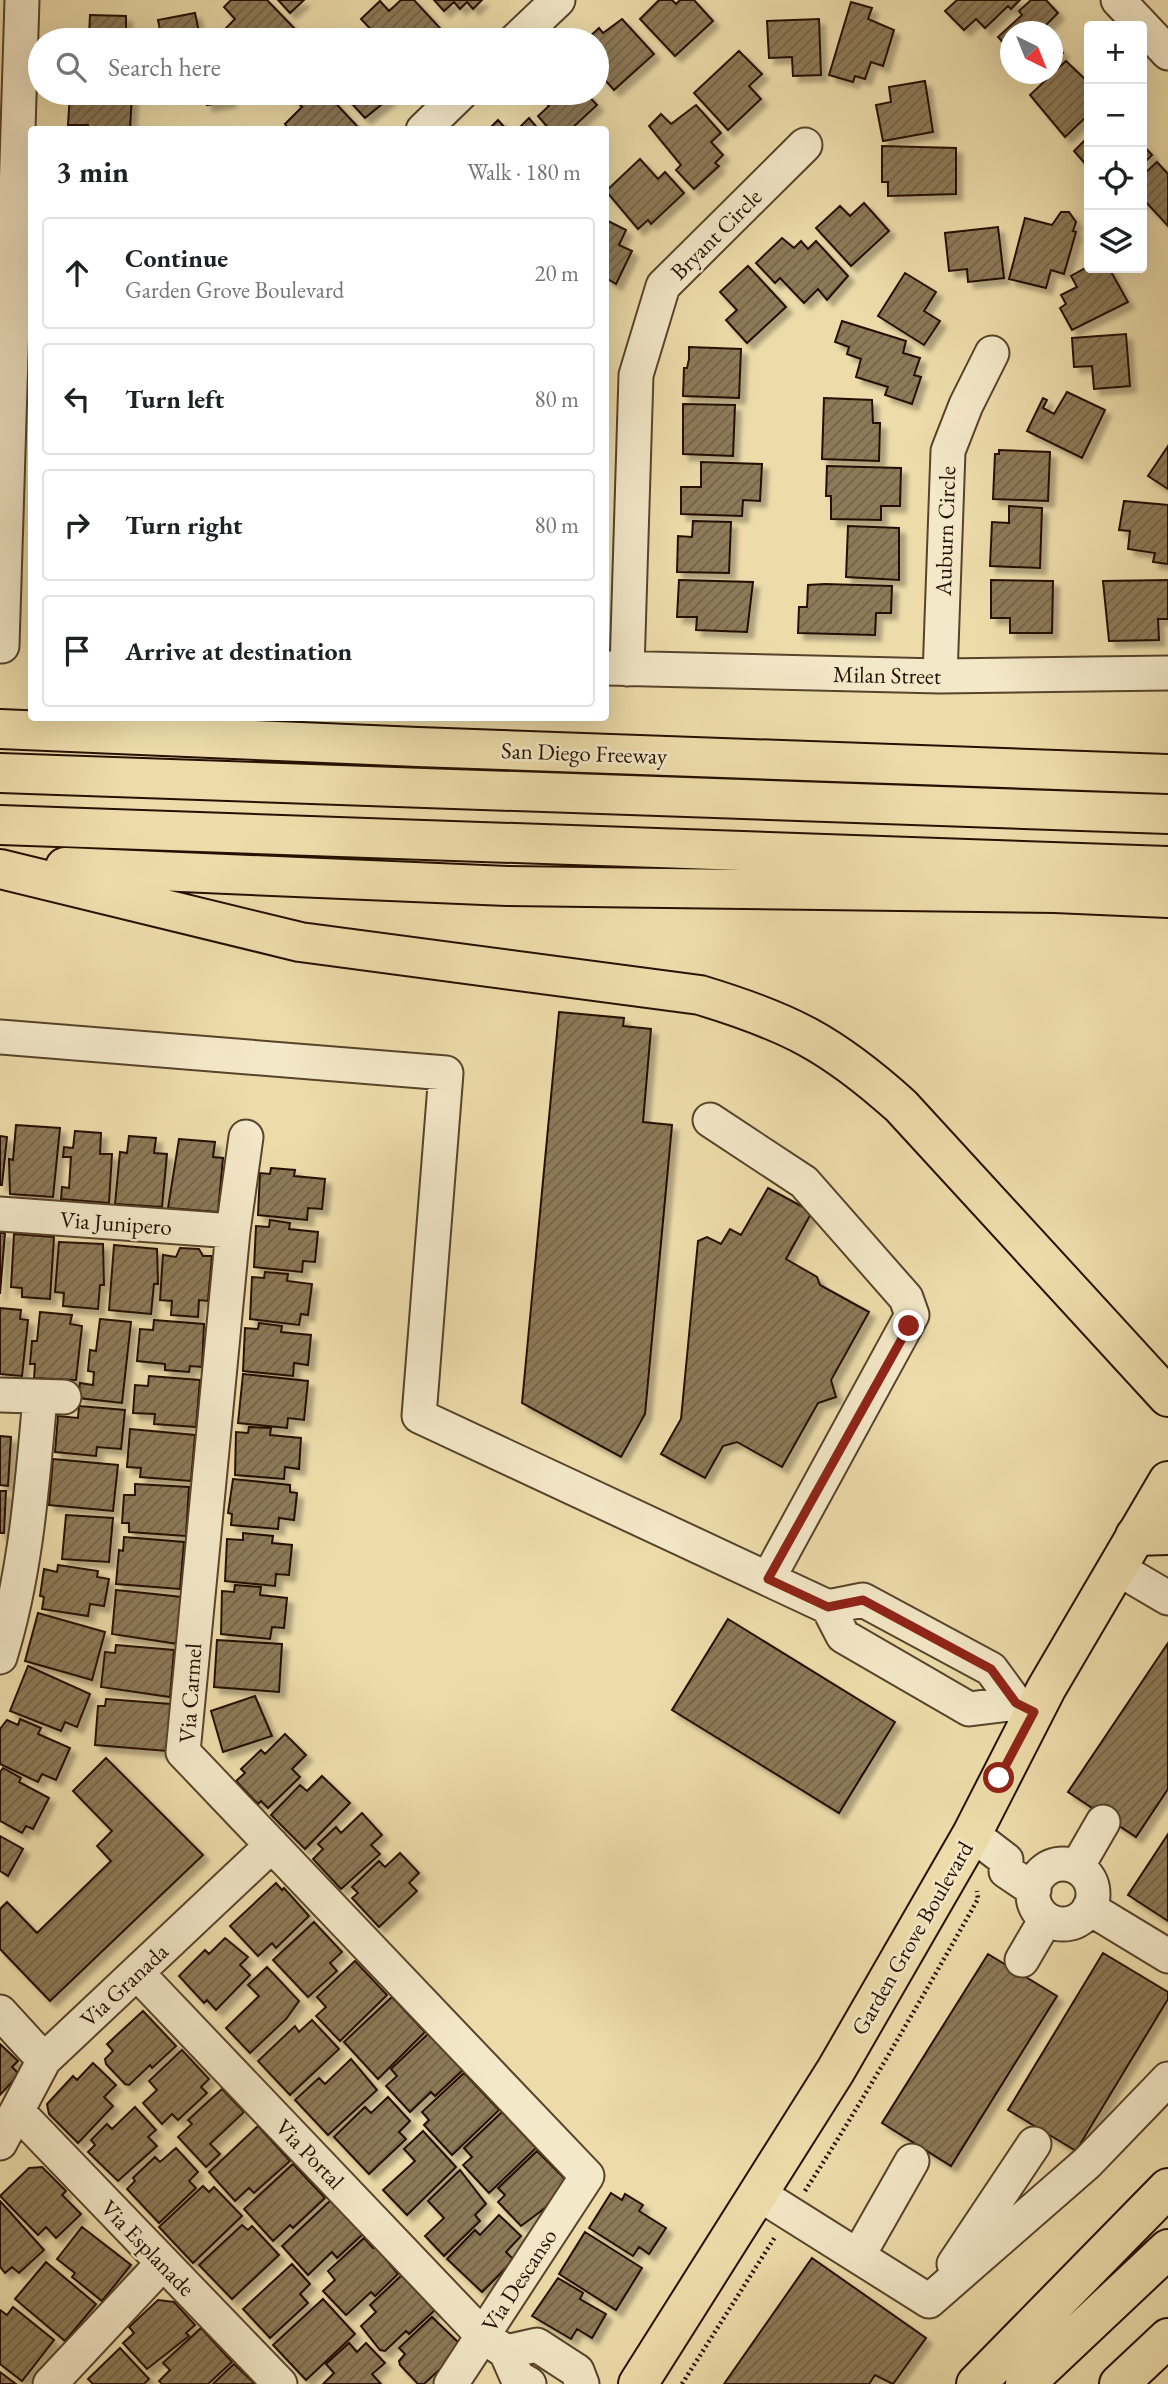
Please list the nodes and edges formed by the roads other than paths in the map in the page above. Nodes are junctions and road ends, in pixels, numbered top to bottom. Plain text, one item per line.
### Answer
1 (22, 0) edge
2 (558, 0) edge
3 (1118, 0) edge
4 (529, 28) edge
5 (1168, 53) edge
6 (449, 105) edge
7 (427, 126) edge
8 (804, 145) dead end
9 (992, 353) dead end
10 (11, 646) edge
11 (616, 668) edge
12 (1168, 673) edge
13 (940, 676) junction
14 (0, 729) edge
15 (0, 773) edge
16 (1168, 774) edge
17 (1168, 814) edge
18 (0, 825) edge
19 (1168, 866) edge
20 (0, 867) edge
21 (1168, 898) edge
22 (0, 1037) edge
23 (710, 1120) dead end
24 (246, 1137) dead end
25 (0, 1214) edge
26 (233, 1231) junction
27 (0, 1395) edge
28 (1168, 1397) edge
29 (1168, 1481) edge
30 (1140, 1546) edge
31 (768, 1579) junction
32 (1168, 1598) edge
33 (828, 1607) junction
34 (0, 1657) edge
35 (1025, 1708) junction
36 (1103, 1822) dead end
37 (972, 1834) junction
38 (272, 1845) junction
39 (1077, 1867) junction
40 (1040, 1894) junction
41 (1089, 1908) junction
42 (1168, 1956) edge
43 (1022, 1960) dead end
44 (137, 1973) junction
45 (0, 2012) edge
46 (44, 2060) junction
47 (1168, 2079) edge
48 (17, 2111) junction
49 (0, 2144) edge
50 (1034, 2144) dead end
51 (912, 2161) dead end
52 (587, 2176) joint
53 (1168, 2188) edge
54 (775, 2204) junction
55 (1168, 2249) edge
56 (858, 2256) junction
57 (163, 2263) junction
58 (929, 2301) junction
59 (1168, 2338) edge
60 (494, 2344) junction
61 (1168, 2371) edge
62 (50, 2384) edge
63 (281, 2384) edge
64 (452, 2384) edge
65 (529, 2384) edge
66 (582, 2384) edge
67 (638, 2384) edge
68 (976, 2384) edge
69 (1025, 2384) edge
70 (1119, 2384) edge
71 (1153, 2384) edge

1 - 10 street
2 - 4 street
3 - 5 street
6 - 7 street
8 - 11 street, Bryant Circle
9 - 13 street, Auburn Circle
11 - 13 street, Milan Street
12 - 13 street, Milan Street
14 - 16 main road, San Diego Freeway
15 - 17 main road
18 - 19 main road
20 - 21 main road
20 - 28 main road
22 - 31 street
23 - 31 street
24 - 26 street, Via Carmel
25 - 26 street, Via Junipero
26 - 38 street, Via Carmel
27 - 34 street
29 - 30 main road, Garden Grove Boulevard
30 - 32 street
30 - 35 main road, Garden Grove Boulevard
31 - 33 street
33 - 35 street
33 - 35 street
35 - 37 main road, Garden Grove Boulevard
36 - 39 street
37 - 40 street
37 - 54 main road, Garden Grove Boulevard
38 - 44 street, Via Granada
38 - 52 street, Via Carmel
39 - 40 street
39 - 41 street
40 - 41 street
40 - 43 street
41 - 42 street
44 - 46 street, Via Granada
44 - 60 street, Via Portal
45 - 46 street
46 - 48 street, Via Granada
47 - 58 street
48 - 49 street, Via Granada
48 - 57 street, Via Esplanade
50 - 58 street
51 - 56 street
52 - 60 street, Via Descanso
53 - 68 main road
54 - 56 street
54 - 67 main road, Garden Grove Boulevard
55 - 69 main road
56 - 58 street
57 - 62 street
57 - 63 street, Via Esplanade
59 - 70 main road
60 - 64 street, Via Descanso
60 - 65 street, Via Portal
60 - 66 street
61 - 71 main road

